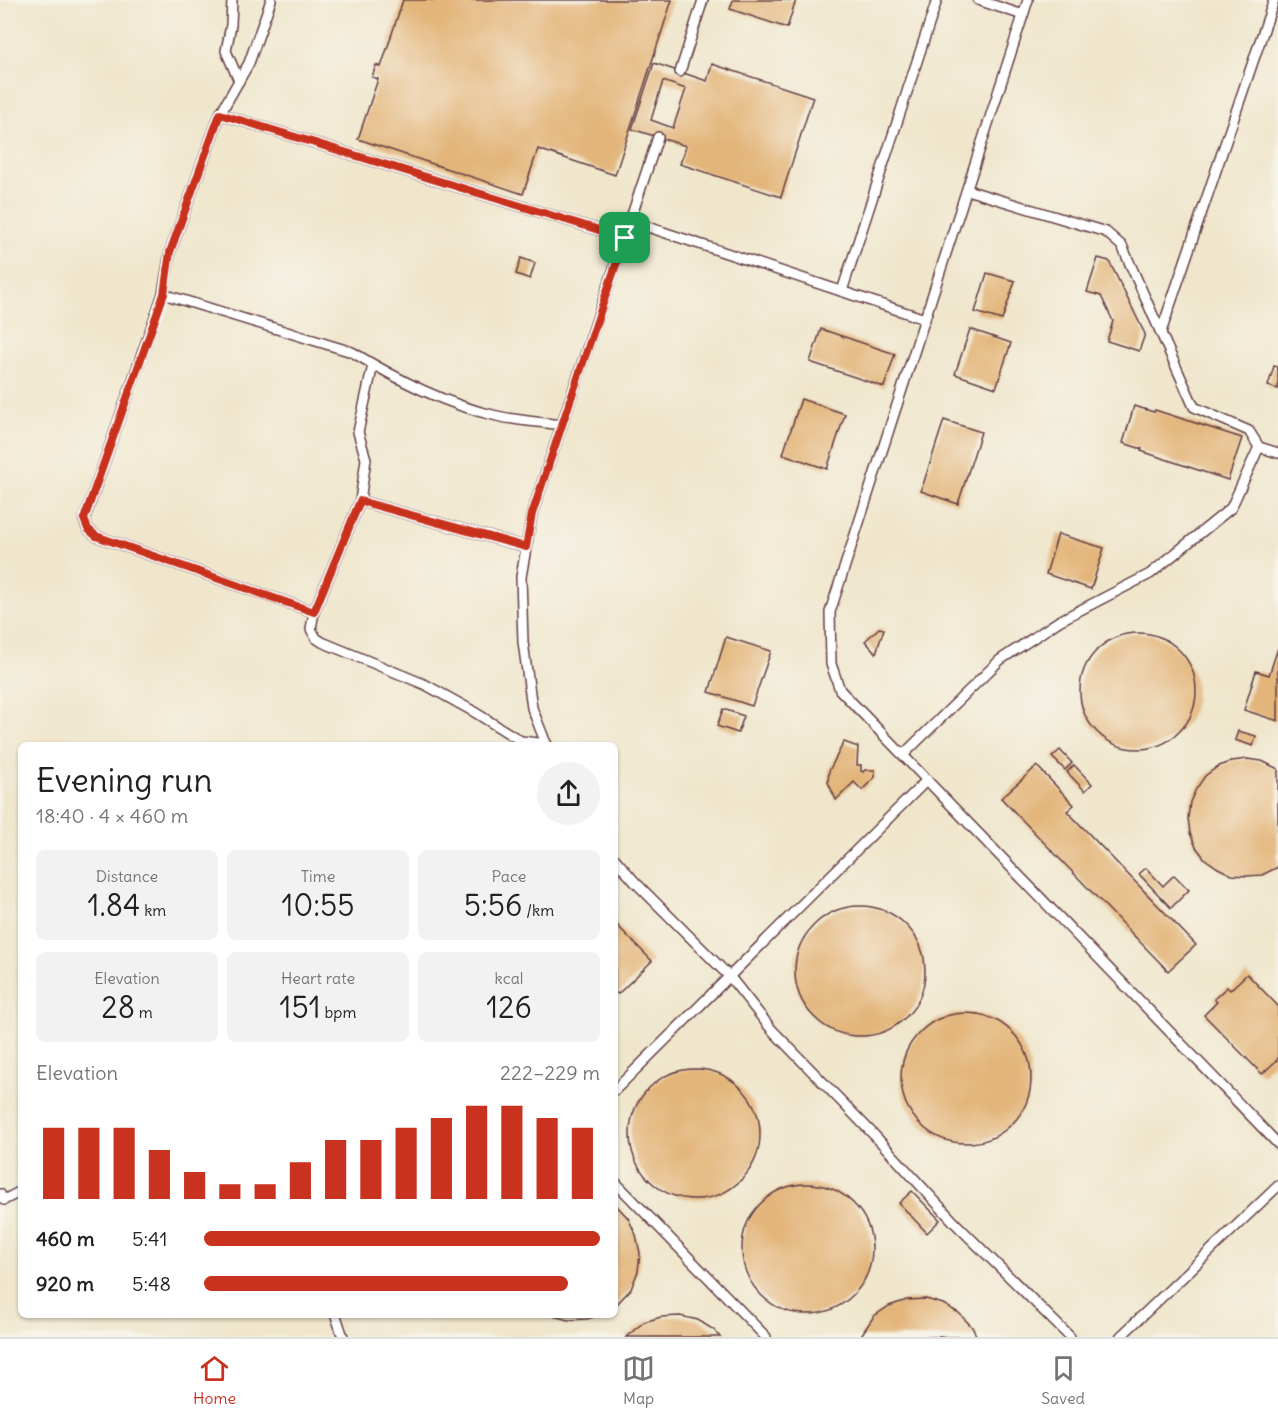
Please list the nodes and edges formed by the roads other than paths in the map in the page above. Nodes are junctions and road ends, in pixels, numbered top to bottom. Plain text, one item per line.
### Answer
1 (232, 0) edge
2 (271, 0) edge
3 (703, 0) edge
4 (937, 0) edge
5 (978, 0) edge
6 (1028, 0) edge
7 (1274, 0) edge
8 (1023, 15) junction
9 (680, 72) dead end
10 (239, 81) junction
11 (220, 114) junction
12 (658, 137) dead end
13 (967, 190) junction
14 (630, 221) junction
15 (625, 238) junction
16 (842, 291) junction
17 (164, 294) junction
18 (925, 319) junction
19 (1161, 332) junction
20 (373, 365) junction
21 (562, 424) junction
22 (1259, 447) junction
23 (1278, 453) edge
24 (360, 501) junction
25 (526, 547) junction
26 (314, 612) junction
27 (528, 742) edge
28 (546, 742) edge
29 (903, 755) junction
30 (927, 780) junction
31 (618, 862) edge
32 (730, 977) junction
33 (618, 1087) edge
34 (1278, 1144) edge
35 (618, 1185) edge
36 (1278, 1186) edge
37 (18, 1193) edge
38 (0, 1194) edge
39 (337, 1318) edge
40 (343, 1337) edge
41 (766, 1337) edge
42 (1070, 1337) edge
43 (1120, 1337) edge

1 - 10 lane
2 - 10 lane
3 - 9 lane
4 - 16 lane
5 - 8 lane
6 - 8 lane
7 - 19 lane
8 - 13 lane
10 - 11 lane
11 - 15 lane
11 - 17 lane
12 - 14 lane
13 - 18 lane
13 - 19 lane
14 - 15 lane
14 - 16 lane
15 - 21 lane
16 - 18 lane
17 - 20 lane
17 - 26 lane
18 - 29 lane
19 - 22 lane
20 - 21 lane
20 - 24 lane
21 - 25 lane
22 - 23 lane
22 - 29 lane
24 - 25 lane
24 - 26 lane
25 - 28 lane
26 - 27 lane
29 - 30 lane
30 - 32 lane
30 - 34 lane
31 - 32 lane
32 - 33 lane
32 - 42 lane
35 - 41 lane
36 - 43 lane
37 - 38 lane
39 - 40 lane

